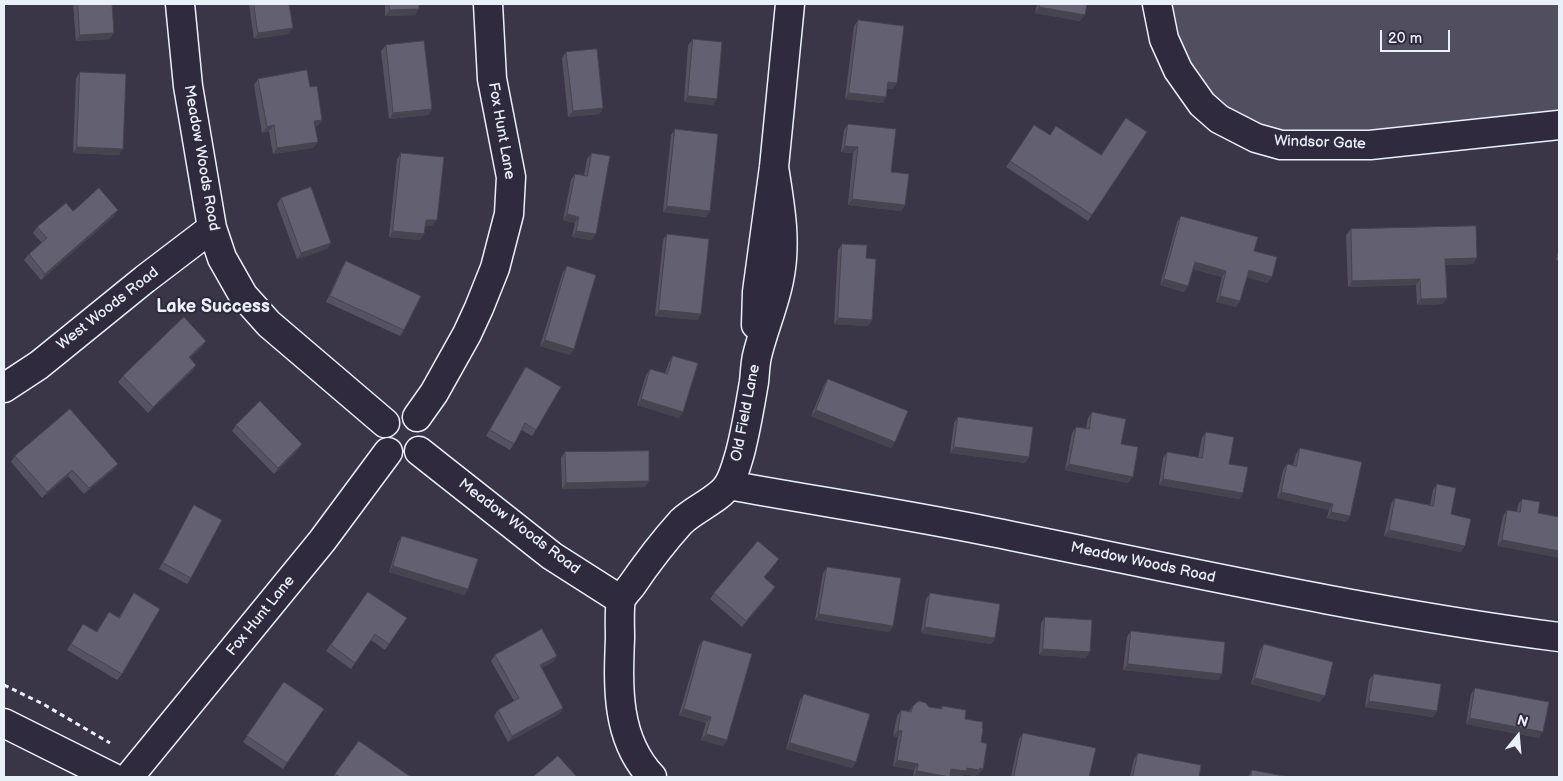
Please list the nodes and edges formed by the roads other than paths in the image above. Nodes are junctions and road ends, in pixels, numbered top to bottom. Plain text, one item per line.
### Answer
1 (180, 4) edge
2 (488, 4) edge
3 (790, 4) edge
4 (1157, 4) edge
5 (1559, 125) edge
6 (212, 228) junction
7 (4, 388) edge
8 (417, 417) junction
9 (384, 423) junction
10 (420, 451) junction
11 (388, 452) junction
12 (728, 485) junction
13 (621, 600) junction
14 (1559, 637) edge
15 (4, 723) edge
16 (112, 777) edge
17 (129, 777) edge
18 (652, 777) edge

1 - 6 street, Meadow Woods Road
2 - 8 street, Fox Hunt Lane
3 - 12 street, Old Field Lane
4 - 5 street, Windsor Gate
6 - 7 street, West Woods Road
6 - 9 street, Meadow Woods Road
8 - 9 street
8 - 10 street
9 - 11 street
10 - 11 street
10 - 13 street, Meadow Woods Road
11 - 17 street, Fox Hunt Lane
12 - 13 street, Old Field Lane
12 - 14 street, Meadow Woods Road
13 - 18 street
15 - 16 street

